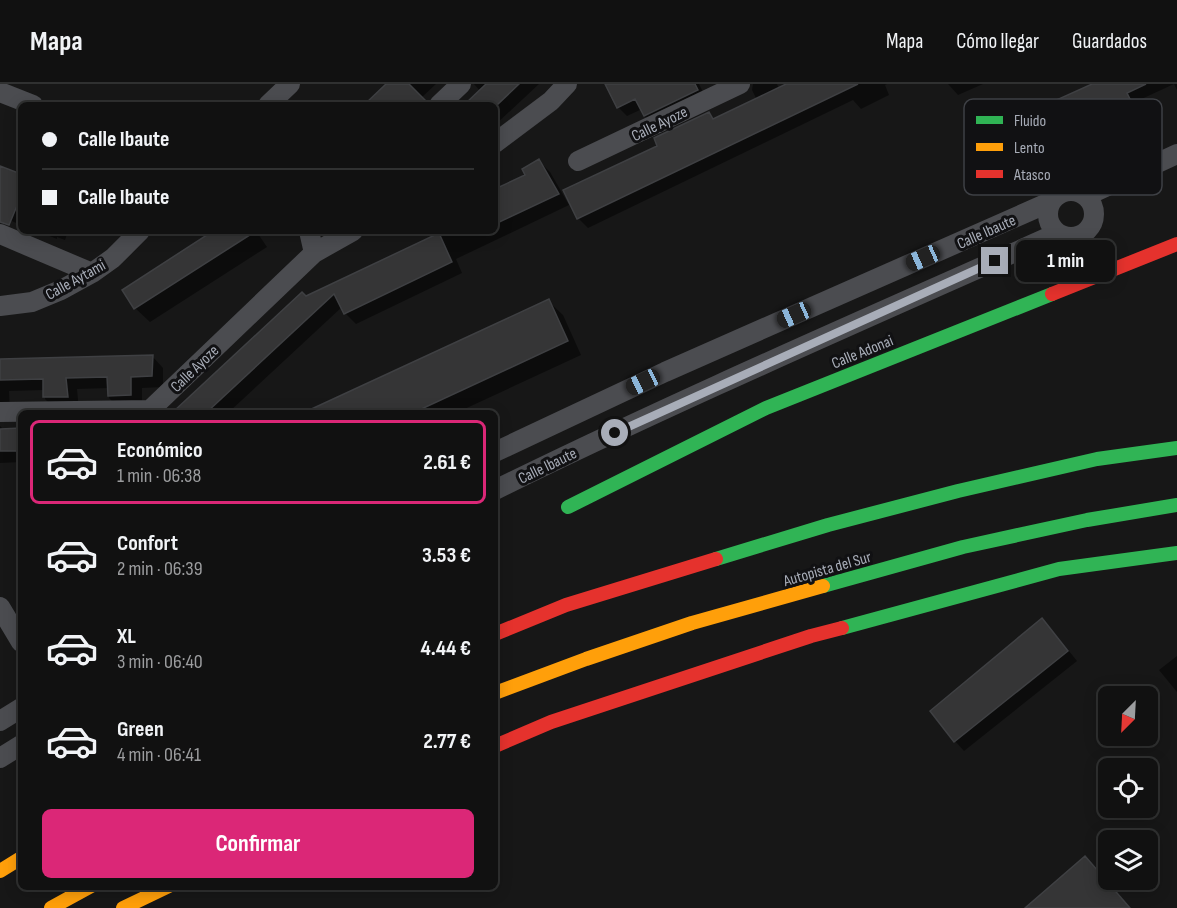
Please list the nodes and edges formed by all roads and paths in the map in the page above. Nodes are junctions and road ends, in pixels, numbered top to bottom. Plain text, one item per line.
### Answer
1 (290, 84) edge
2 (461, 84) edge
3 (567, 84) edge
4 (740, 84) edge
5 (0, 92) edge
6 (25, 102) edge
7 (271, 102) edge
8 (442, 102) edge
9 (498, 140) edge
10 (1177, 154) edge
11 (578, 161) dead end
12 (1162, 161) edge
13 (1058, 195) edge
14 (1086, 196) edge
15 (1050, 202) junction
16 (1058, 233) junction
17 (0, 234) edge
18 (310, 234) edge
19 (348, 234) edge
20 (135, 235) edge
21 (1177, 244) edge
22 (314, 253) junction
23 (92, 273) junction
24 (0, 306) edge
25 (665, 372) junction
26 (679, 403) junction
27 (150, 410) edge
28 (0, 412) edge
29 (18, 412) edge
30 (535, 432) junction
31 (1137, 441) dead end
32 (1177, 448) edge
33 (498, 450) edge
34 (1097, 459) junction
35 (550, 463) junction
36 (498, 489) edge
37 (1177, 505) edge
38 (568, 507) dead end
39 (1177, 553) edge
40 (1177, 563) edge
41 (1059, 569) junction
42 (0, 607) edge
43 (498, 633) edge
44 (18, 637) edge
45 (498, 692) edge
46 (18, 710) edge
47 (0, 721) edge
48 (498, 745) edge
49 (18, 747) edge
50 (0, 758) edge
51 (18, 860) edge
52 (0, 871) edge
53 (84, 890) edge
54 (161, 890) edge
55 (51, 908) edge
56 (123, 908) edge

1 - 7 street
2 - 8 street
3 - 9 street
4 - 11 street, Calle Ayoze
5 - 6 street
10 - 12 street
13 - 15 street
14 - 16 street
15 - 16 street
15 - 25 street, Calle Ibaute
16 - 26 street, Calle Ibaute
17 - 23 street
18 - 22 street
19 - 22 street, Calle Ayoze
20 - 23 street, Calle Aytami
21 - 38 main road, Calle Adonai
22 - 27 street, Calle Ayoze
23 - 24 street, Calle Aytami
25 - 26 street
25 - 30 street, Calle Ibaute
26 - 35 street, Calle Ibaute
28 - 29 street, Calle Ayoze
30 - 33 street, Calle Ibaute
30 - 35 street
31 - 34 main road
32 - 34 main road
34 - 43 main road
35 - 36 street, Calle Ibaute
37 - 45 main road, Autopista del Sur
39 - 41 main road
40 - 41 main road
41 - 48 main road
42 - 44 street
46 - 47 street
49 - 50 street
51 - 52 main road
53 - 55 main road
54 - 56 main road

